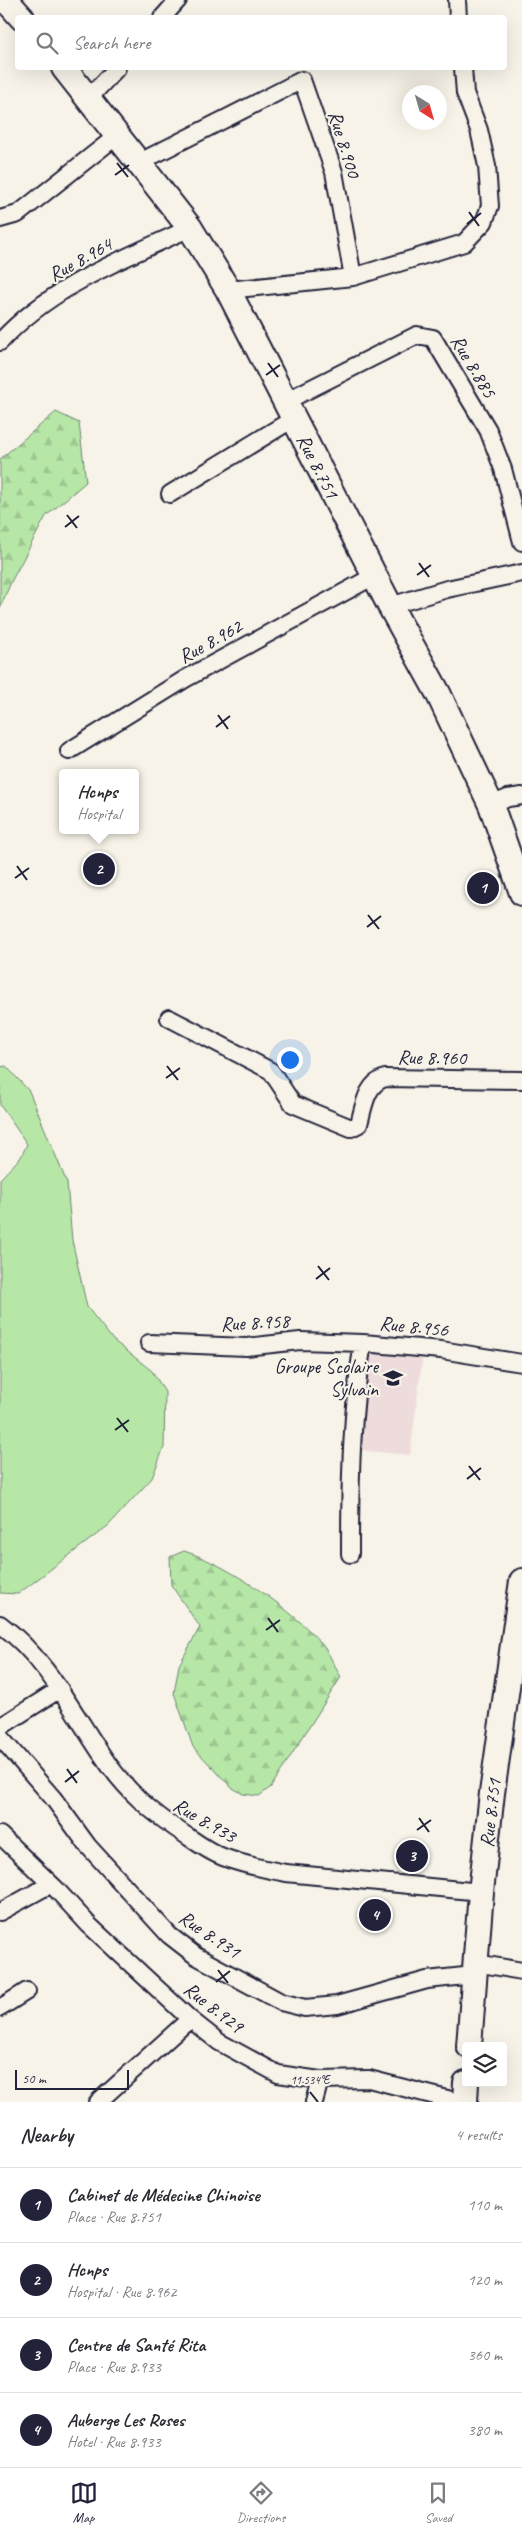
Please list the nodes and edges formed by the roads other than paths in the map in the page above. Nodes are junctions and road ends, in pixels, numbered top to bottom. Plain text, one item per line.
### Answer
1 (6, 0) edge
2 (178, 0) edge
3 (457, 0) edge
4 (19, 15) edge
5 (165, 15) edge
6 (458, 15) edge
7 (66, 70) edge
8 (115, 70) edge
9 (463, 70) edge
10 (89, 98) junction
11 (118, 135) junction
12 (140, 162) junction
13 (0, 219) edge
14 (190, 228) junction
15 (352, 277) junction
16 (228, 290) junction
17 (0, 342) edge
18 (289, 410) junction
19 (170, 494) dead end
20 (522, 542) edge
21 (522, 573) edge
22 (374, 576) junction
23 (390, 606) junction
24 (69, 751) dead end
25 (522, 796) edge
26 (492, 805) junction
27 (522, 893) edge
28 (169, 1018) dead end
29 (522, 1080) edge
30 (149, 1343) dead end
31 (363, 1343) junction
32 (522, 1363) edge
33 (350, 1554) dead end
34 (522, 1581) edge
35 (519, 1622) edge
36 (0, 1624) edge
37 (60, 1689) junction
38 (0, 1727) edge
39 (0, 1737) edge
40 (0, 1835) edge
41 (52, 1884) junction
42 (481, 1892) junction
43 (0, 1912) edge
44 (475, 1969) junction
45 (522, 1971) edge
46 (27, 1991) dead end
47 (0, 2008) edge
48 (190, 2018) junction
49 (469, 2042) edge
50 (320, 2080) junction
51 (466, 2087) edge
52 (98, 2102) edge
53 (314, 2102) edge
54 (458, 2102) edge
55 (465, 2102) edge

1 - 4 main road
2 - 5 street
3 - 6 street
7 - 10 main road, Rue 8.751
8 - 10 street
9 - 15 street
10 - 11 main road, Rue 8.751
11 - 12 main road, Rue 8.751
11 - 13 street
12 - 14 main road, Rue 8.751
12 - 15 street, Rue 8.900
14 - 16 main road, Rue 8.751
14 - 17 street, Rue 8.964
15 - 16 street
16 - 18 main road, Rue 8.751
18 - 19 street, Rue 8.885
18 - 20 street, Rue 8.885
18 - 22 main road, Rue 8.751
21 - 23 street
22 - 23 main road, Rue 8.751
22 - 24 street, Rue 8.962
23 - 26 main road, Rue 8.751
25 - 26 street
26 - 27 main road, Rue 8.751
28 - 29 street, Rue 8.960
30 - 31 street, Rue 8.958
31 - 32 street, Rue 8.956
31 - 33 street, Rue 8.956
34 - 35 main road, Rue 8.751
35 - 42 main road, Rue 8.751
36 - 37 street, Rue 8.933
37 - 38 street
37 - 42 street, Rue 8.933
39 - 44 street, Rue 8.931
40 - 41 street, Rue 8.929
41 - 43 street
41 - 48 street, Rue 8.929
42 - 44 main road, Rue 8.751
44 - 45 street, Rue 8.931
44 - 49 main road, Rue 8.751
46 - 47 street
48 - 50 street, Rue 8.929
48 - 52 street
50 - 53 street
50 - 54 street, Rue 8.929
51 - 55 main road

